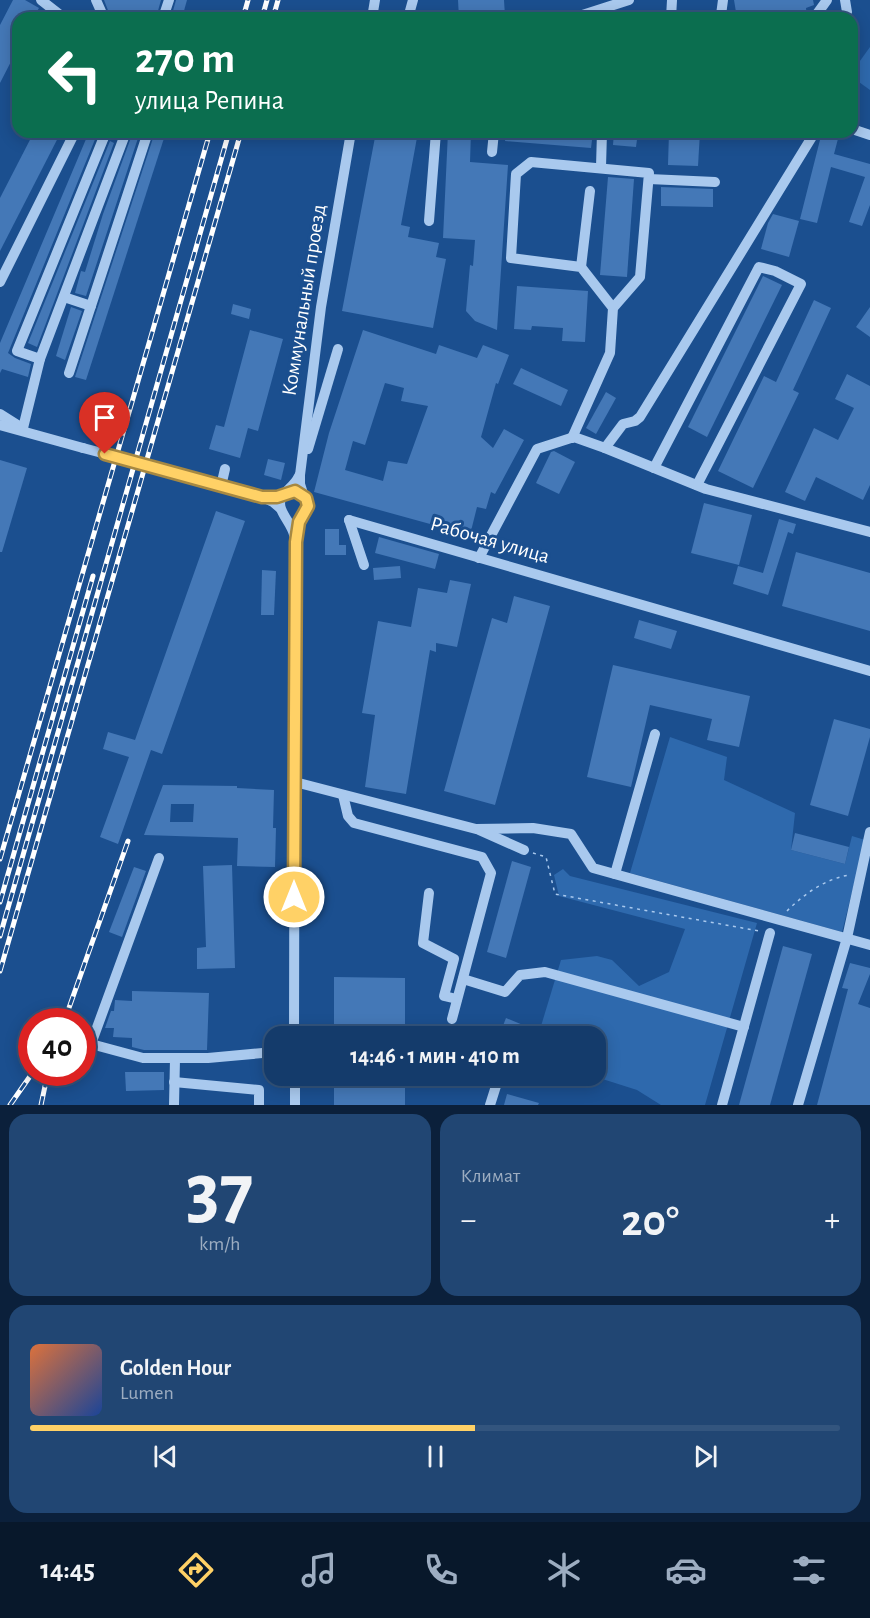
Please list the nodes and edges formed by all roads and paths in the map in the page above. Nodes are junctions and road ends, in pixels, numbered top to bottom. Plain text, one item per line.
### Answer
1 (41, 0) edge
2 (629, 0) edge
3 (56, 12) edge
4 (592, 12) edge
5 (72, 138) edge
6 (104, 138) edge
7 (124, 138) edge
8 (146, 138) edge
9 (350, 138) edge
10 (436, 138) edge
11 (493, 138) edge
12 (602, 138) edge
13 (810, 138) edge
14 (492, 152) dead end
15 (601, 167) junction
16 (649, 179) junction
17 (715, 182) dead end
18 (590, 192) dead end
19 (429, 221) dead end
20 (581, 267) junction
21 (0, 282) edge
22 (64, 297) junction
23 (92, 306) junction
24 (613, 308) junction
25 (338, 349) dead end
26 (40, 359) junction
27 (69, 373) dead end
28 (0, 414) edge
29 (0, 425) edge
30 (28, 431) junction
31 (572, 438) junction
32 (605, 448) junction
33 (654, 468) junction
34 (225, 469) dead end
35 (300, 470) junction
36 (697, 485) junction
37 (221, 486) junction
38 (285, 494) junction
39 (262, 497) junction
40 (306, 498) junction
41 (282, 512) junction
42 (304, 514) junction
43 (870, 532) edge
44 (296, 542) junction
45 (480, 558) junction
46 (364, 565) dead end
47 (870, 671) edge
48 (655, 734) dead end
49 (295, 782) junction
50 (343, 795) junction
51 (476, 829) junction
52 (870, 832) edge
53 (524, 850) joint
54 (159, 858) dead end
55 (861, 872) junction
56 (615, 874) junction
57 (429, 893) dead end
58 (782, 920) junction
59 (770, 933) joint
60 (847, 938) junction
61 (870, 945) edge
62 (463, 979) junction
63 (457, 999) junction
64 (452, 1019) dead end
65 (294, 1026) edge
66 (744, 1027) junction
67 (264, 1053) edge
68 (175, 1059) junction
69 (174, 1082) junction
70 (295, 1086) edge
71 (495, 1086) dead end
72 (174, 1105) edge
73 (259, 1105) edge
74 (295, 1105) edge
75 (490, 1105) edge
76 (722, 1105) edge
77 (798, 1105) edge

1 - 3 street
2 - 4 street
5 - 21 street
6 - 26 street
7 - 22 street
8 - 23 street
9 - 35 street, Коммунальный проезд
10 - 19 street
11 - 14 street
12 - 15 street
13 - 32 street
15 - 16 street
15 - 20 street
16 - 17 street
16 - 24 street
18 - 20 street
20 - 24 street
22 - 23 street
22 - 26 street
23 - 27 street
24 - 31 street
25 - 35 street
26 - 30 street
28 - 30 street
29 - 30 street
30 - 37 street, bridge
31 - 32 street
31 - 45 street
32 - 33 street
33 - 36 street
33 - 36 street
34 - 37 street
35 - 38 street
35 - 40 street, Коммунальный проезд
36 - 43 street
37 - 39 street
38 - 39 street
38 - 40 street
38 - 41 street
39 - 41 street
40 - 42 street
41 - 42 street
41 - 44 street
42 - 44 street
44 - 49 street
45 - 46 street, Рабочая улица
45 - 47 street, Рабочая улица
48 - 56 street
49 - 50 street
49 - 65 street
50 - 51 street
50 - 62 street
51 - 53 street
51 - 56 street
52 - 55 street
53 - 59 path
54 - 68 street
55 - 58 path
55 - 60 street
56 - 58 street
57 - 63 street
58 - 60 street
59 - 66 street
60 - 61 street
60 - 77 street
62 - 63 street
62 - 66 street
63 - 64 street
66 - 76 street
67 - 68 street
68 - 69 street
69 - 72 street
69 - 73 street
70 - 74 street
71 - 75 street

